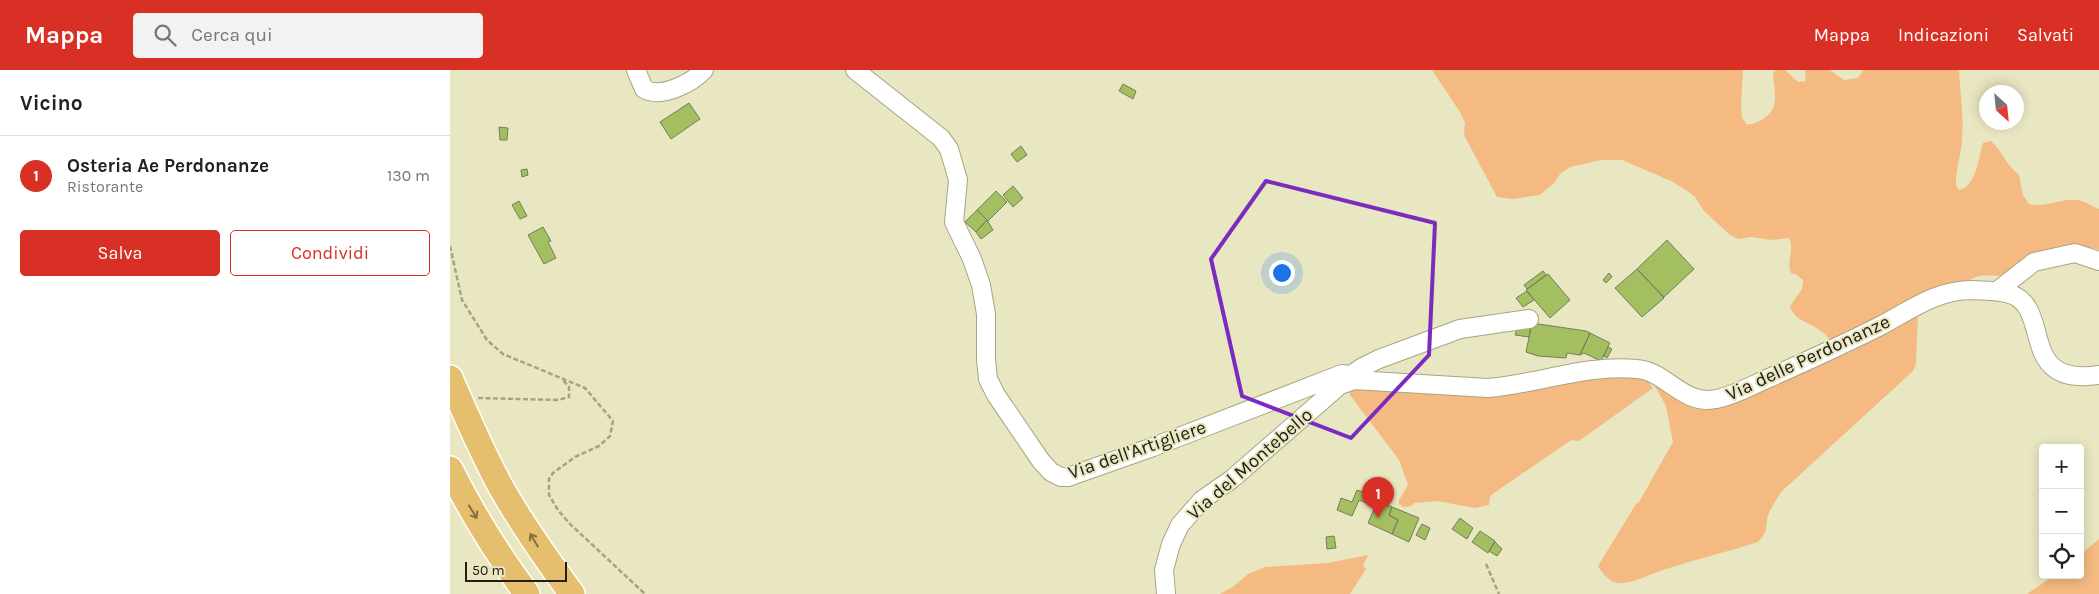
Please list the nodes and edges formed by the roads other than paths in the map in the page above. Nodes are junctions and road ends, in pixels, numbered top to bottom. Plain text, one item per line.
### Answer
1 (636, 70) edge
2 (704, 70) edge
3 (855, 70) edge
4 (2099, 261) edge
5 (1997, 291) junction
6 (1529, 319) dead end
7 (2099, 375) edge
8 (1353, 377) junction
9 (450, 378) edge
10 (450, 469) edge
11 (527, 594) edge
12 (572, 594) edge
13 (1166, 594) edge

1 - 2 street
3 - 8 street, Via dell'Artigliere
4 - 5 street
5 - 7 street, Via delle Perdonanze
5 - 8 street, Via delle Perdonanze
6 - 8 street, Via del Montebello
8 - 13 street, Via del Montebello
12 -> 9 highway
10 -> 11 highway

